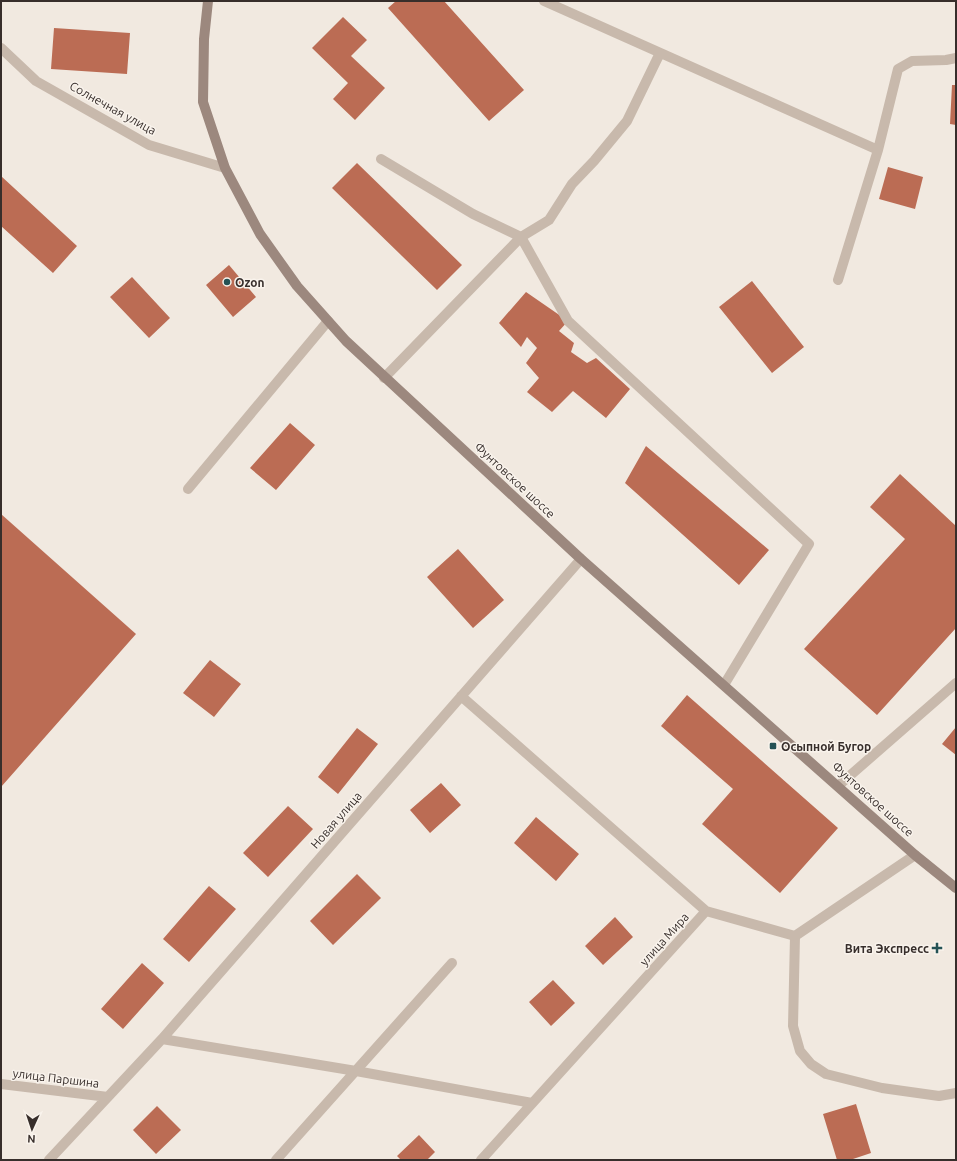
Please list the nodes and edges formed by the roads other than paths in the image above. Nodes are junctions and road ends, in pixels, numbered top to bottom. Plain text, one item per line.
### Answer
1 (208, 1) edge
2 (544, 1) edge
3 (1, 48) edge
4 (660, 53) junction
5 (956, 58) edge
6 (878, 150) junction
7 (381, 159) dead end
8 (225, 168) junction
9 (521, 237) junction
10 (838, 280) dead end
11 (328, 321) junction
12 (384, 378) junction
13 (188, 489) dead end
14 (581, 558) junction
15 (956, 683) edge
16 (724, 685) junction
17 (461, 696) junction
18 (838, 786) junction
19 (915, 855) junction
20 (956, 888) edge
21 (706, 911) junction
22 (795, 936) junction
23 (452, 963) dead end
24 (162, 1039) junction
25 (356, 1071) junction
26 (1, 1084) edge
27 (956, 1093) edge
28 (108, 1097) junction
29 (532, 1103) junction
30 (49, 1160) edge
31 (276, 1160) edge
32 (481, 1160) edge

1 - 8 street, Фунтовское шоссе
2 - 4 street
3 - 8 street, Солнечная улица
4 - 6 street
4 - 9 street
5 - 6 street
6 - 10 street
7 - 9 street
8 - 11 street, Фунтовское шоссе
9 - 12 street
9 - 16 street
11 - 12 street, Фунтовское шоссе
11 - 13 street
12 - 14 street, Фунтовское шоссе
14 - 16 street, Фунтовское шоссе
14 - 17 street, Новая улица
15 - 18 street
16 - 18 street, Фунтовское шоссе
17 - 21 street
17 - 24 street, Новая улица
18 - 19 street, Фунтовское шоссе
19 - 20 street, Фунтовское шоссе
19 - 22 street
21 - 22 street, улица Мира
21 - 29 street, улица Мира
22 - 27 street
23 - 25 street
24 - 25 street
24 - 28 street, Новая улица
25 - 29 street
25 - 31 street
26 - 28 street, улица Паршина
28 - 30 street, Новая улица
29 - 32 street, улица Мира

